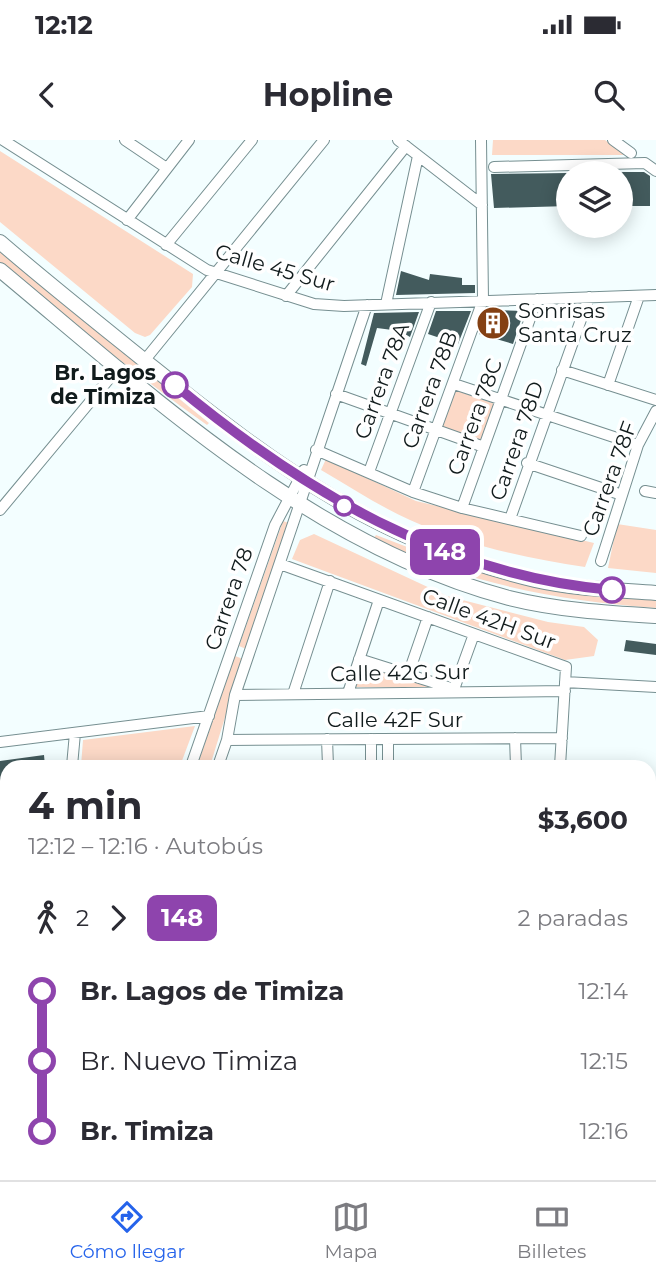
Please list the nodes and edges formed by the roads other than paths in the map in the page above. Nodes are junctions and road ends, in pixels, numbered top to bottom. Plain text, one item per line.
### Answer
1 (3, 140) edge
2 (188, 140) edge
3 (252, 140) edge
4 (324, 140) edge
5 (481, 140) edge
6 (613, 140) edge
7 (127, 141) edge
8 (402, 143) edge
9 (631, 153) dead end
10 (418, 156) junction
11 (166, 167) junction
12 (494, 167) dead end
13 (656, 171) edge
14 (482, 205) junction
15 (127, 220) junction
16 (0, 242) edge
17 (166, 245) junction
18 (0, 270) edge
19 (215, 274) junction
20 (656, 295) edge
21 (286, 296) junction
22 (639, 296) junction
23 (589, 297) junction
24 (537, 299) junction
25 (484, 300) junction
26 (431, 302) junction
27 (367, 304) junction
28 (386, 304) junction
29 (144, 361) junction
30 (119, 368) junction
31 (562, 370) junction
32 (454, 384) junction
33 (608, 385) junction
34 (335, 394) junction
35 (502, 400) junction
36 (656, 401) edge
37 (656, 411) edge
38 (390, 414) junction
39 (547, 414) junction
40 (436, 430) junction
41 (638, 445) junction
42 (484, 447) junction
43 (316, 450) junction
44 (527, 463) junction
45 (369, 472) junction
46 (303, 481) junction
47 (413, 492) junction
48 (622, 495) junction
49 (295, 499) junction
50 (462, 508) junction
51 (0, 510) edge
52 (510, 519) junction
53 (581, 536) dead end
54 (601, 561) dead end
55 (280, 564) junction
56 (330, 581) junction
57 (656, 593) edge
58 (379, 600) junction
59 (656, 616) edge
60 (428, 617) junction
61 (474, 634) junction
62 (232, 650) junction
63 (248, 656) junction
64 (359, 659) junction
65 (408, 675) junction
66 (565, 686) junction
67 (656, 687) edge
68 (453, 691) junction
69 (348, 693) junction
70 (293, 694) junction
71 (235, 695) junction
72 (209, 716) junction
73 (75, 733) junction
74 (515, 738) junction
75 (562, 738) junction
76 (327, 739) junction
77 (371, 739) junction
78 (388, 739) junction
79 (227, 740) junction
80 (0, 742) edge
81 (73, 760) edge
82 (193, 760) edge
83 (220, 760) edge
84 (328, 760) edge
85 (371, 760) edge
86 (388, 760) edge
87 (516, 760) edge
88 (560, 760) edge

1 - 15 street, Calle 45 Sur
2 - 11 street
3 - 17 street
4 - 19 street
5 - 14 street
6 - 9 street
7 - 11 street
8 - 10 street
8 - 21 street
10 - 14 street
10 - 28 street
11 - 15 street
12 - 13 street
14 - 25 street
15 - 17 street, Calle 45 Sur
16 - 29 main road
17 - 19 street, Calle 45 Sur
18 - 30 main road
19 - 21 street, Calle 45 Sur
19 - 29 street
20 - 22 street, Calle 45 Sur
21 - 27 street, Calle 45 Sur
22 - 23 street, Calle 45 Sur
22 - 33 street
23 - 24 street, Calle 45 Sur
23 - 31 street, Carrera 78D
24 - 25 street, Calle 45 Sur
24 - 35 street, Carrera 78C
25 - 26 street, Calle 45 Sur
25 - 32 street, Carrera 78B
26 - 28 street, Calle 45 Sur
26 - 38 street, Carrera 78A
27 - 28 street, Calle 45 Sur
27 - 34 street, Carrera 78
29 - 46 main road
30 - 49 main road
30 - 51 street
31 - 33 street
31 - 39 street, Carrera 78D
32 - 35 street
32 - 40 street, Carrera 78B
33 - 36 street
34 - 38 street
34 - 43 street, Carrera 78
35 - 39 street
35 - 42 street, Carrera 78C
37 - 41 street, Carrera 78F
38 - 40 street
38 - 45 street, Carrera 78A
39 - 41 street
39 - 44 street, Carrera 78D
40 - 42 street
40 - 47 street, Carrera 78B
41 - 48 street, Carrera 78F
42 - 50 street, Carrera 78C
43 - 45 street
43 - 46 street, Carrera 78
44 - 48 street
44 - 52 street, Carrera 78D
45 - 47 street
46 - 49 street, Carrera 78
46 - 57 main road
47 - 50 street
48 - 54 street, Carrera 78F
49 - 55 street, Carrera 78
49 - 59 main road
49 - 62 street, Carrera 78
50 - 52 street
52 - 53 street
55 - 56 street, Calle 42H Sur
55 - 63 street, Carrera 78
56 - 58 street, Calle 42H Sur
56 - 70 street
58 - 60 street, Calle 42H Sur
58 - 64 street
60 - 61 street, Calle 42H Sur
60 - 65 street
61 - 66 street, Calle 42H Sur
61 - 68 street
62 - 63 street
62 - 72 street, Carrera 78
63 - 71 street, Carrera 78
64 - 65 street
64 - 69 street
65 - 68 street
66 - 67 street, Calle 42G Sur
66 - 68 street, Calle 42G Sur
66 - 75 street
68 - 69 street, Calle 42G Sur
69 - 70 street, Calle 42G Sur
70 - 71 street, Calle 42G Sur
71 - 79 street, Carrera 78
72 - 73 street
72 - 82 street, Carrera 78
73 - 80 street
73 - 81 street
74 - 75 street, Calle 42F Sur
74 - 78 street, Calle 42F Sur
74 - 87 street
75 - 88 street
76 - 77 street, Calle 42F Sur
76 - 79 street, Calle 42F Sur
76 - 84 street
77 - 78 street, Calle 42F Sur
77 - 85 street
78 - 86 street
79 - 83 street, Carrera 78

